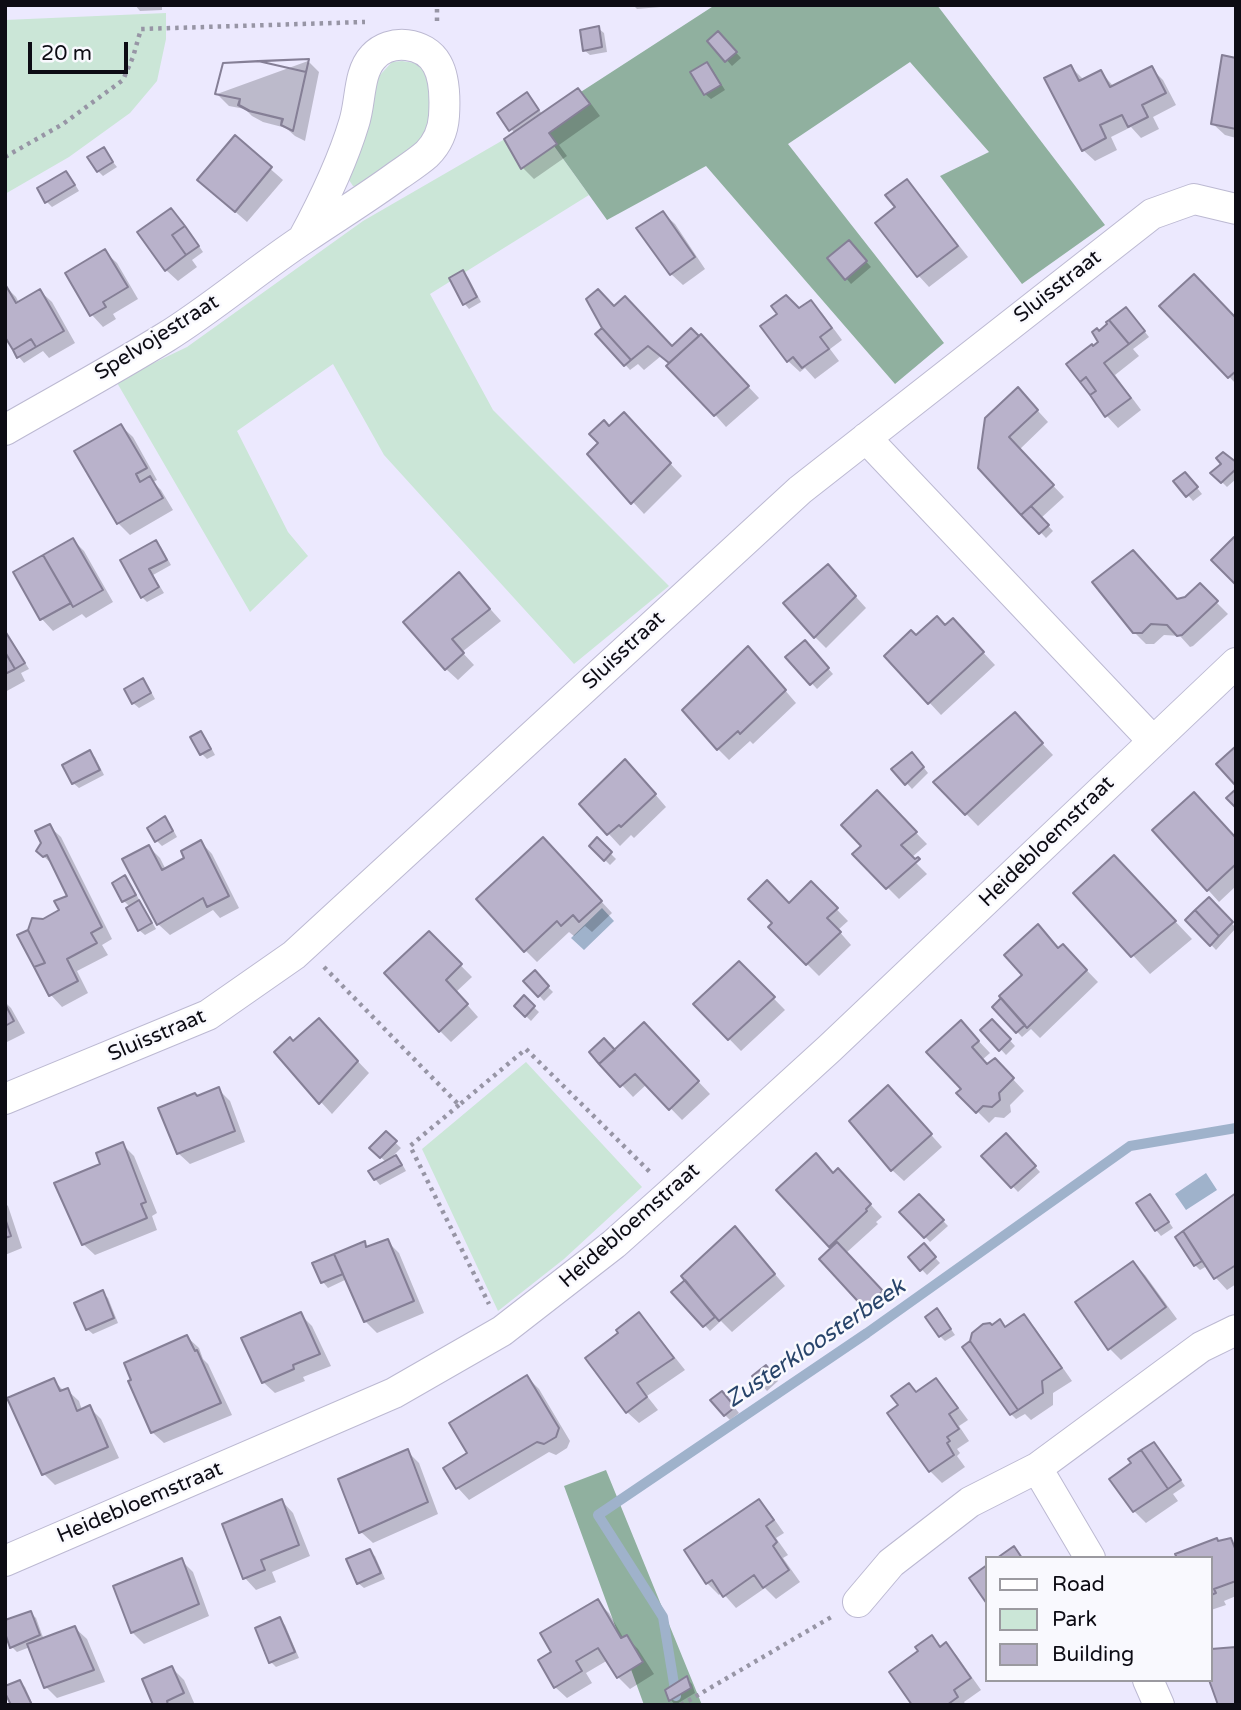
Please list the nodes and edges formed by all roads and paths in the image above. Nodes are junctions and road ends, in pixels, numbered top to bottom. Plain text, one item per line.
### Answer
1 (437, 5) edge
2 (425, 21) dead end
3 (372, 22) dead end
4 (5, 157) edge
5 (1236, 209) edge
6 (303, 239) junction
7 (5, 430) edge
8 (866, 438) junction
9 (1236, 663) edge
10 (1153, 741) junction
11 (303, 946) junction
12 (5, 1100) edge
13 (459, 1105) junction
14 (671, 1193) junction
15 (1236, 1330) edge
16 (502, 1331) junction
17 (1037, 1468) junction
18 (1089, 1556) edge
19 (5, 1561) edge
20 (858, 1602) joint
21 (1149, 1682) edge
22 (681, 1705) edge
23 (1159, 1705) edge

1 - 2 path
3 - 4 path
5 - 8 street, Sluisstraat
6 - 6 street, Spelvojestraat
6 - 7 street, Spelvojestraat
8 - 10 street
8 - 11 street, Sluisstraat
9 - 10 street, Heidebloemstraat
10 - 14 street, Heidebloemstraat
11 - 12 street, Sluisstraat
11 - 13 path
13 - 14 path
13 - 16 path
14 - 16 street, Heidebloemstraat
15 - 17 street
16 - 19 street, Heidebloemstraat
17 - 18 street
17 - 20 street
20 - 22 path
21 - 23 street

